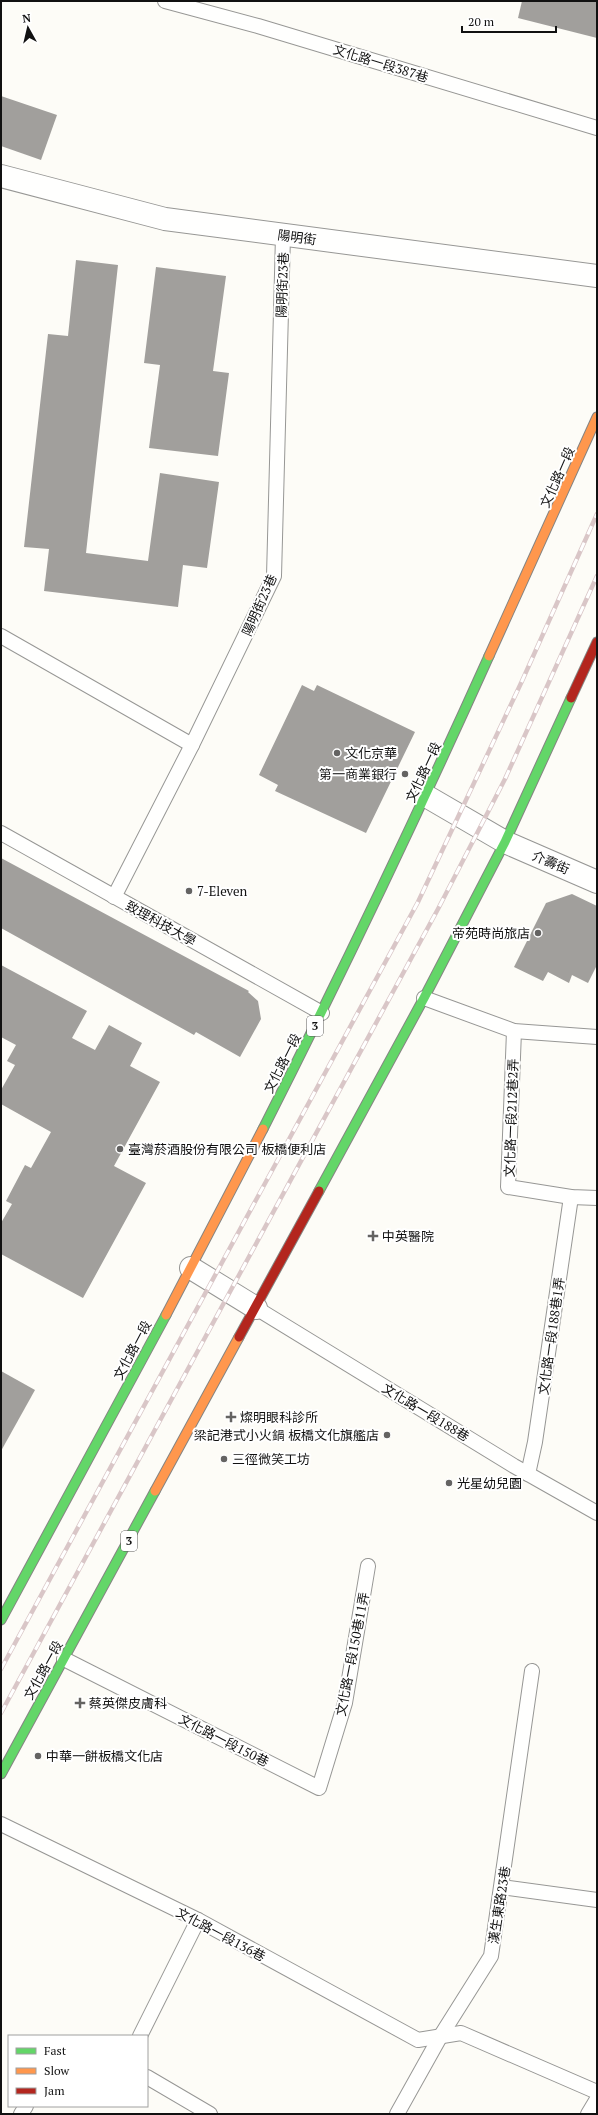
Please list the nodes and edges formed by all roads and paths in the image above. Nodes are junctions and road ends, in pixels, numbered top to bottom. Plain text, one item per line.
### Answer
1 (165, 1) edge
2 (597, 128) edge
3 (1, 176) edge
4 (283, 236) junction
5 (597, 276) edge
6 (597, 417) edge
7 (1, 636) edge
8 (597, 642) edge
9 (192, 744) junction
10 (426, 796) junction
11 (1, 833) edge
12 (505, 842) junction
13 (597, 882) edge
14 (114, 897) junction
15 (424, 998) junction
16 (322, 1013) junction
17 (514, 1031) junction
18 (597, 1037) edge
19 (570, 1197) junction
20 (597, 1198) edge
21 (191, 1268) junction
22 (256, 1308) junction
23 (528, 1474) junction
24 (597, 1513) edge
25 (368, 1566) dead end
26 (1, 1620) edge
27 (64, 1659) junction
28 (532, 1671) dead end
29 (1, 1774) edge
30 (320, 1788) joint
31 (1, 1824) edge
32 (502, 1887) junction
33 (597, 1900) edge
34 (198, 1920) junction
35 (140, 2035) edge
36 (440, 2037) junction
37 (148, 2079) edge
38 (597, 2092) edge
39 (597, 2099) edge
40 (203, 2112) edge
41 (397, 2114) edge
42 (588, 2114) edge

1 - 2 lane, 文化路一段387巷
3 - 4 street, 陽明街
4 - 5 street, 陽明街
4 - 9 lane, 陽明街23巷
6 - 10 main road, 文化路一段 / 3
7 - 9 lane
8 - 12 main road, 文化路一段 / 3
9 - 14 lane, 陽明街23巷
10 - 12 street, 介壽街
10 - 16 main road, 文化路一段 / 3
11 - 14 lane, 致理科技大學
12 - 13 street, 介壽街
12 - 15 main road, 文化路一段 / 3
14 - 16 lane, 致理科技大學
15 - 17 lane
15 - 22 main road, 文化路一段 / 3
16 - 21 main road, 文化路一段 / 3
17 - 18 lane
17 - 19 lane, 文化路一段212巷2弄
19 - 20 lane, 文化路一段212巷2弄
19 - 23 lane, 文化路一段188巷1弄
21 - 22 street
21 - 26 main road, 文化路一段 / 3
22 - 23 lane, 文化路一段188巷
22 - 27 main road, 文化路一段 / 3
23 - 24 lane, 文化路一段188巷
25 - 30 lane, 文化路一段150巷11弄
27 - 29 main road, 文化路一段 / 3
27 - 30 lane, 文化路一段150巷
28 - 32 lane, 漢生東路23巷
31 - 34 lane, 文化路一段136巷
32 - 33 lane
32 - 36 lane, 漢生東路23巷
34 - 35 lane
34 - 36 lane, 文化路一段136巷
36 - 38 lane, 文化路一段136巷
36 - 41 lane, 漢生東路23巷
37 - 40 lane
39 - 42 lane

